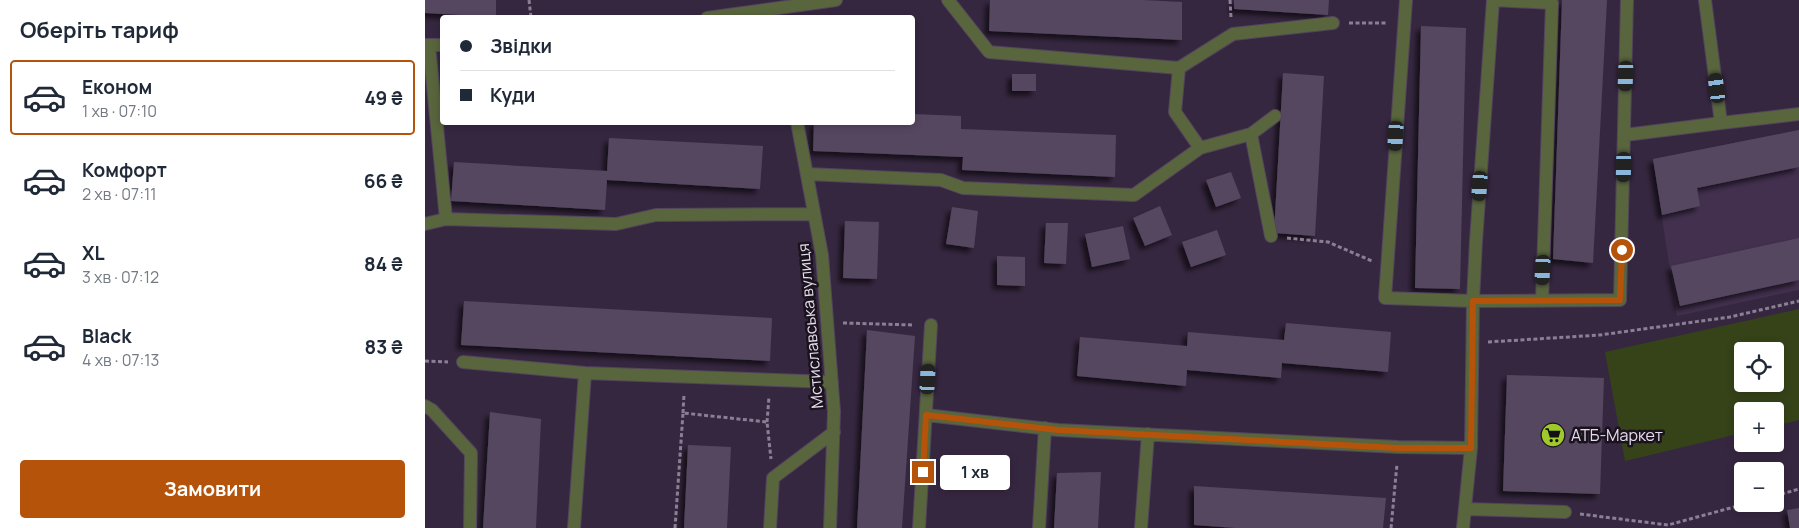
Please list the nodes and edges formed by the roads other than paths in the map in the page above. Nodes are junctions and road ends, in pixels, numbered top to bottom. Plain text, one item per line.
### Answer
1 (836, 0) edge
2 (948, 0) edge
3 (1406, 0) edge
4 (1627, 0) edge
5 (1705, 0) edge
6 (777, 8) edge
7 (728, 15) edge
8 (1333, 23) road end
9 (427, 45) edge
10 (440, 45) edge
11 (1179, 68) junction
12 (1799, 114) edge
13 (1275, 116) dead end
14 (1721, 123) junction
15 (798, 125) edge
16 (1251, 134) junction
17 (1625, 135) junction
18 (1200, 148) junction
19 (807, 174) junction
20 (815, 214) junction
21 (446, 219) junction
22 (425, 224) edge
23 (1271, 236) road end
24 (1473, 301) junction
25 (1542, 301) junction
26 (931, 325) road end
27 (463, 362) dead end
28 (585, 373) junction
29 (832, 382) junction
30 (425, 406) edge
31 (926, 415) junction
32 (1045, 428) junction
33 (834, 432) junction
34 (1148, 434) junction
35 (1471, 448) junction
36 (1465, 509) junction
37 (1565, 512) road end
38 (470, 528) edge
39 (574, 528) edge
40 (770, 528) edge
41 (830, 528) edge
42 (919, 528) edge
43 (1039, 528) edge
44 (1141, 528) edge
45 (1463, 528) edge

1 - 6 street
2 - 11 street
3 - 24 street
4 - 17 street
5 - 14 street
6 - 7 street
8 - 11 street
9 - 10 street
9 - 21 street
11 - 18 street
12 - 14 street
13 - 16 street
14 - 17 street
15 - 19 street, Мстиславська вулиця
16 - 18 street
16 - 23 street
17 - 25 street
18 - 19 street
19 - 20 street, Мстиславська вулиця
20 - 21 street
20 - 29 street, Мстиславська вулиця
21 - 22 street
24 - 25 street
24 - 25 street
24 - 35 street
26 - 31 street
27 - 28 street
28 - 29 street
28 - 39 street
29 - 33 street, Мстиславська вулиця
30 - 38 street
31 - 32 street
31 - 42 street
32 - 34 street
32 - 43 street
33 - 40 street
33 - 41 street, Мстиславська вулиця
34 - 35 street
34 - 44 street
35 - 36 street
36 - 37 street
36 - 45 street

